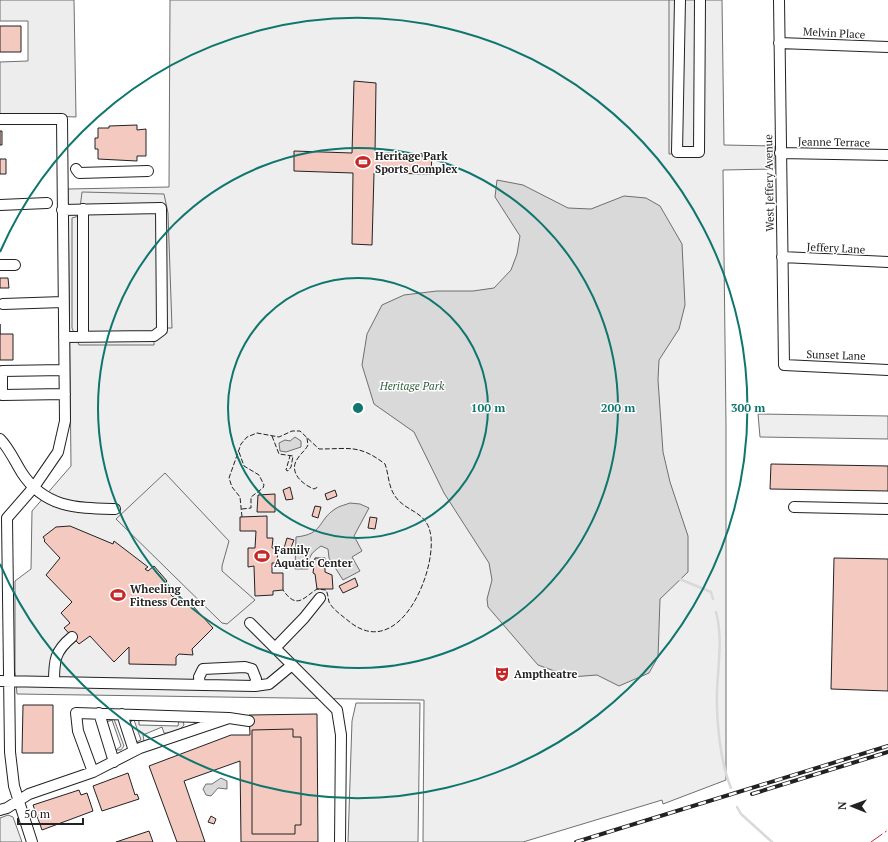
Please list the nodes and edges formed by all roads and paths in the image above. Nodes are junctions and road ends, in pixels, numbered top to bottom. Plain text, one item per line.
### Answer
1 (680, 0) edge
2 (700, 0) edge
3 (779, 0) edge
4 (779, 42) junction
5 (888, 48) edge
6 (0, 119) edge
7 (780, 153) junction
8 (888, 155) edge
9 (76, 169) dead end
10 (148, 171) dead end
11 (47, 203) dead end
12 (0, 205) edge
13 (82, 209) junction
14 (62, 210) junction
15 (782, 257) junction
16 (888, 262) edge
17 (0, 265) edge
18 (16, 265) dead end
19 (64, 302) junction
20 (3, 304) dead end
21 (83, 336) junction
22 (64, 337) junction
23 (784, 365) joint
24 (64, 370) junction
25 (888, 370) edge
26 (65, 394) junction
27 (0, 439) edge
28 (34, 487) junction
29 (794, 507) dead end
30 (115, 509) dead end
31 (888, 509) edge
32 (320, 598) dead end
33 (4, 605) edge
34 (250, 624) dead end
35 (72, 637) dead end
36 (275, 648) junction
37 (292, 665) junction
38 (4, 681) edge
39 (54, 682) junction
40 (200, 685) junction
41 (255, 686) junction
42 (4, 711) edge
43 (99, 713) junction
44 (122, 714) junction
45 (229, 718) junction
46 (249, 721) dead end
47 (134, 751) junction
48 (114, 762) junction
49 (93, 772) junction
50 (18, 801) junction
51 (0, 810) edge
52 (32, 842) edge
53 (340, 842) edge

1 - 2 street
3 - 4 street, West Jeffery Avenue
4 - 5 street, Melvin Place
4 - 7 street, West Jeffery Avenue
6 - 14 street
7 - 8 street, Jeanne Terrace
7 - 15 street, West Jeffery Avenue
9 - 10 street
11 - 12 street
13 - 14 street
13 - 21 street
13 - 21 street
14 - 19 street
15 - 16 street, Jeffery Lane
15 - 23 street, West Jeffery Avenue
17 - 18 street
19 - 20 street
19 - 22 street
21 - 22 street
22 - 24 street
23 - 25 street, Sunset Lane
24 - 26 street
24 - 26 street
26 - 28 street
27 - 28 street
28 - 30 street
28 - 33 street
29 - 31 street
32 - 36 street
33 - 38 street
34 - 36 street
35 - 39 street
36 - 37 street
37 - 41 street
37 - 53 street
38 - 39 street
38 - 42 street
39 - 40 street
40 - 41 street
40 - 41 street
42 - 50 street
43 - 44 street
43 - 48 street
43 - 49 street
44 - 45 street
44 - 47 street
45 - 46 street
45 - 47 street
47 - 48 street
48 - 49 street
49 - 50 street
50 - 51 street
50 - 52 street

